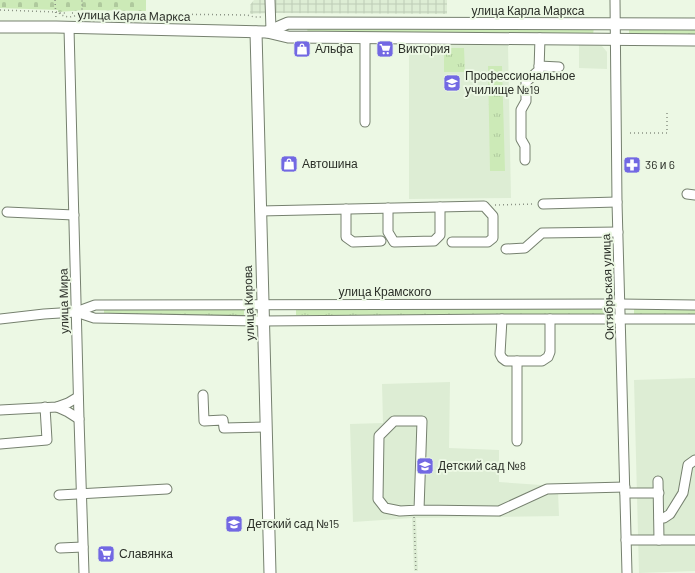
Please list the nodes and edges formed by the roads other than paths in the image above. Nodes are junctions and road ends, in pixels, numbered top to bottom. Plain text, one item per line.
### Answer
1 (270, 0) edge
2 (615, 0) edge
3 (69, 20) junction
4 (615, 24) junction
5 (695, 24) edge
6 (0, 27) edge
7 (264, 31) junction
8 (365, 38) junction
9 (540, 38) junction
10 (615, 39) junction
11 (695, 40) edge
12 (539, 66) junction
13 (559, 67) dead end
14 (365, 122) dead end
15 (525, 160) dead end
16 (617, 202) junction
17 (543, 204) road end
18 (440, 206) junction
19 (388, 208) junction
20 (346, 209) junction
21 (260, 211) junction
22 (7, 212) dead end
23 (74, 215) junction
24 (618, 232) junction
25 (381, 241) dead end
26 (452, 242) dead end
27 (506, 249) dead end
28 (262, 304) junction
29 (620, 304) junction
30 (695, 305) edge
31 (76, 312) junction
32 (621, 318) junction
33 (0, 319) edge
34 (502, 319) junction
35 (550, 319) junction
36 (695, 319) edge
37 (263, 321) junction
38 (517, 361) junction
39 (203, 395) dead end
40 (78, 397) junction
41 (45, 407) junction
42 (57, 407) junction
43 (0, 410) edge
44 (79, 419) junction
45 (266, 427) junction
46 (516, 441) dead end
47 (0, 444) edge
48 (695, 460) edge
49 (658, 481) dead end
50 (167, 489) dead end
51 (625, 490) junction
52 (659, 493) junction
53 (81, 494) junction
54 (59, 495) dead end
55 (416, 511) junction
56 (659, 518) junction
57 (626, 540) junction
58 (659, 540) junction
59 (695, 540) edge
60 (60, 548) dead end
61 (83, 548) junction
62 (84, 573) edge
63 (270, 573) edge
64 (627, 573) edge

1 - 7 street
2 - 4 street, Октябрьская улица
3 - 6 main road, улица Карла Маркса
3 - 7 main road, улица Карла Маркса
3 - 23 street, улица Мира
4 - 5 main road, улица Карла Маркса
4 - 7 main road, улица Карла Маркса
4 - 10 street, Октябрьская улица
7 - 8 main road, улица Карла Маркса
7 - 21 main road, улица Кирова
8 - 9 main road, улица Карла Маркса
8 - 14 street
9 - 10 main road, улица Карла Маркса
9 - 12 street
10 - 11 main road, улица Карла Маркса
10 - 16 street, Октябрьская улица
12 - 13 street
12 - 15 street
16 - 17 street
16 - 24 street, Октябрьская улица
18 - 19 street
18 - 19 street
18 - 26 street
19 - 20 street
20 - 21 street
20 - 25 street
21 - 28 main road, улица Кирова
22 - 23 street
23 - 31 street, улица Мира
24 - 27 street
24 - 29 street, Октябрьская улица
28 - 29 street, улица Крамского
28 - 31 street, улица Крамского
28 - 37 main road, улица Кирова
29 - 30 street, улица Крамского
29 - 32 street, Октябрьская улица
31 - 33 street, улица Крамского
31 - 37 street, улица Крамского
31 - 40 street, улица Мира
32 - 35 street, улица Крамского
32 - 36 street, улица Крамского
32 - 51 street, Октябрьская улица
34 - 35 street, улица Крамского
34 - 37 street, улица Крамского
34 - 38 street
35 - 38 street
37 - 45 main road, улица Кирова
38 - 46 street
39 - 45 street
40 - 42 street
40 - 44 street, улица Мира
41 - 42 street
41 - 43 street
41 - 47 street
42 - 44 street
44 - 53 street, улица Мира
45 - 63 main road, улица Кирова
48 - 56 street
49 - 52 street
50 - 53 street
51 - 52 street
51 - 55 street
51 - 57 street, Октябрьская улица
52 - 56 street
53 - 54 street
53 - 61 street, улица Мира
55 - 55 street
56 - 58 street
57 - 58 street
57 - 64 street, Октябрьская улица
58 - 59 street
60 - 61 street
61 - 62 street, улица Мира

